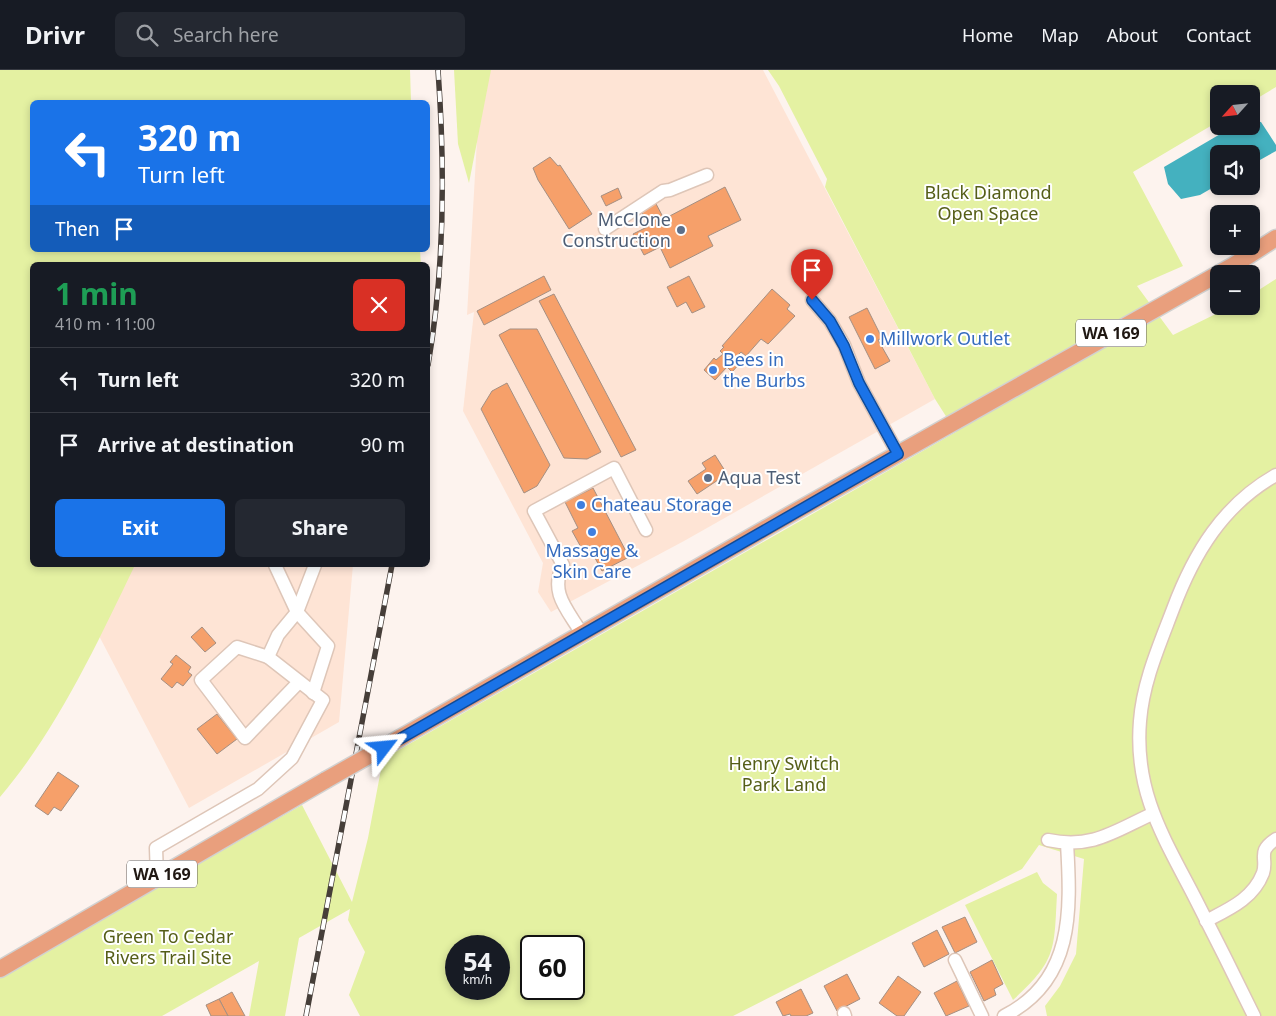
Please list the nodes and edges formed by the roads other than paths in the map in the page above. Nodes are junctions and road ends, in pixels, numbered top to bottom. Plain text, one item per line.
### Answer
1 (707, 174) dead end
2 (605, 229) dead end
3 (1276, 238) edge
4 (812, 300) dead end
5 (898, 454) junction
6 (1276, 475) edge
7 (646, 530) dead end
8 (276, 567) edge
9 (314, 567) edge
10 (297, 612) junction
11 (582, 634) junction
12 (268, 657) junction
13 (299, 682) junction
14 (313, 693) junction
15 (1152, 814) junction
16 (1276, 839) edge
17 (1048, 840) dead end
18 (1067, 843) junction
19 (157, 877) junction
20 (1206, 921) junction
21 (955, 960) dead end
22 (0, 969) edge
23 (982, 1016) edge
24 (1004, 1016) edge
25 (1254, 1016) edge

1 - 2 street
3 - 5 main road, WA 169
4 - 5 street
5 - 11 main road, WA 169
6 - 15 street
7 - 11 street
8 - 10 street
9 - 10 street
10 - 12 street
10 - 14 street
11 - 19 main road, WA 169, bridge
12 - 13 street
12 - 13 street
13 - 14 street
14 - 19 street
15 - 18 street
15 - 20 street
16 - 20 street
17 - 18 street
18 - 24 street
19 - 22 main road, WA 169
20 - 25 street
21 - 23 street

